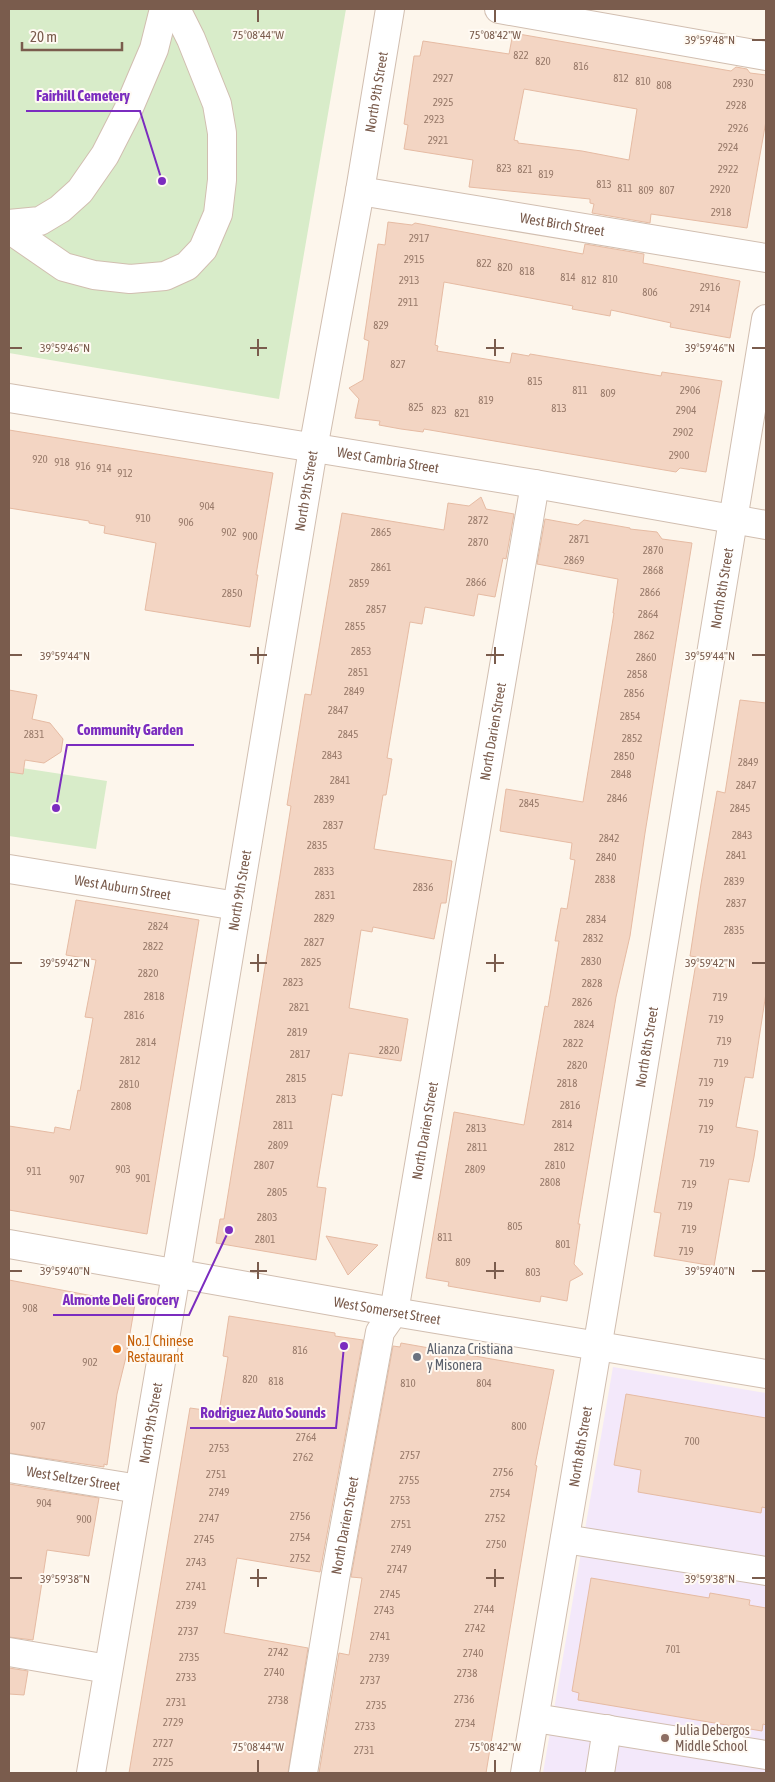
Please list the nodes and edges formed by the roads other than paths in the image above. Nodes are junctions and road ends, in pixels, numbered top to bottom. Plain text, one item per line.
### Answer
1 (164, 9) edge
2 (176, 9) edge
3 (390, 9) edge
4 (499, 9) edge
5 (766, 56) edge
6 (360, 191) junction
7 (9, 224) edge
8 (9, 229) edge
9 (766, 258) edge
10 (766, 320) edge
11 (9, 398) edge
12 (313, 448) junction
13 (535, 484) junction
14 (734, 520) junction
15 (766, 525) edge
16 (9, 869) edge
17 (237, 906) junction
18 (9, 1244) edge
19 (176, 1274) junction
20 (394, 1312) junction
21 (598, 1345) junction
22 (766, 1374) edge
23 (9, 1468) edge
24 (138, 1489) junction
25 (565, 1539) junction
26 (766, 1571) edge
27 (9, 1652) edge
28 (108, 1669) junction
29 (535, 1718) junction
30 (607, 1729) junction
31 (766, 1756) edge
32 (91, 1773) edge
33 (303, 1773) edge
34 (525, 1773) edge
35 (600, 1773) edge

1 - 7 street
2 - 8 street
3 - 6 street, North 9th Street
4 - 5 street
6 - 9 street, West Birch Street
6 - 12 street, North 9th Street
10 - 14 street, North 8th Street
11 - 12 street, West Cambria Street
12 - 13 street, West Cambria Street
12 - 17 street, North 9th Street
13 - 14 street, West Cambria Street
13 - 20 street, North Darien Street
14 - 15 street, West Cambria Street
14 - 21 street, North 8th Street
16 - 17 street, West Auburn Street
17 - 19 street, North 9th Street
18 - 19 street, West Somerset Street
19 - 20 street, West Somerset Street
19 - 24 street, North 9th Street
20 - 21 street, West Somerset Street
20 - 33 street, North Darien Street
21 - 22 street, West Somerset Street
21 - 25 street, North 8th Street
23 - 24 street, West Seltzer Street
24 - 28 street, North 9th Street
25 - 26 street
25 - 29 street, North 8th Street
27 - 28 street
28 - 32 street, North 9th Street
29 - 30 street
29 - 34 street, North 8th Street
30 - 31 street
30 - 35 street

